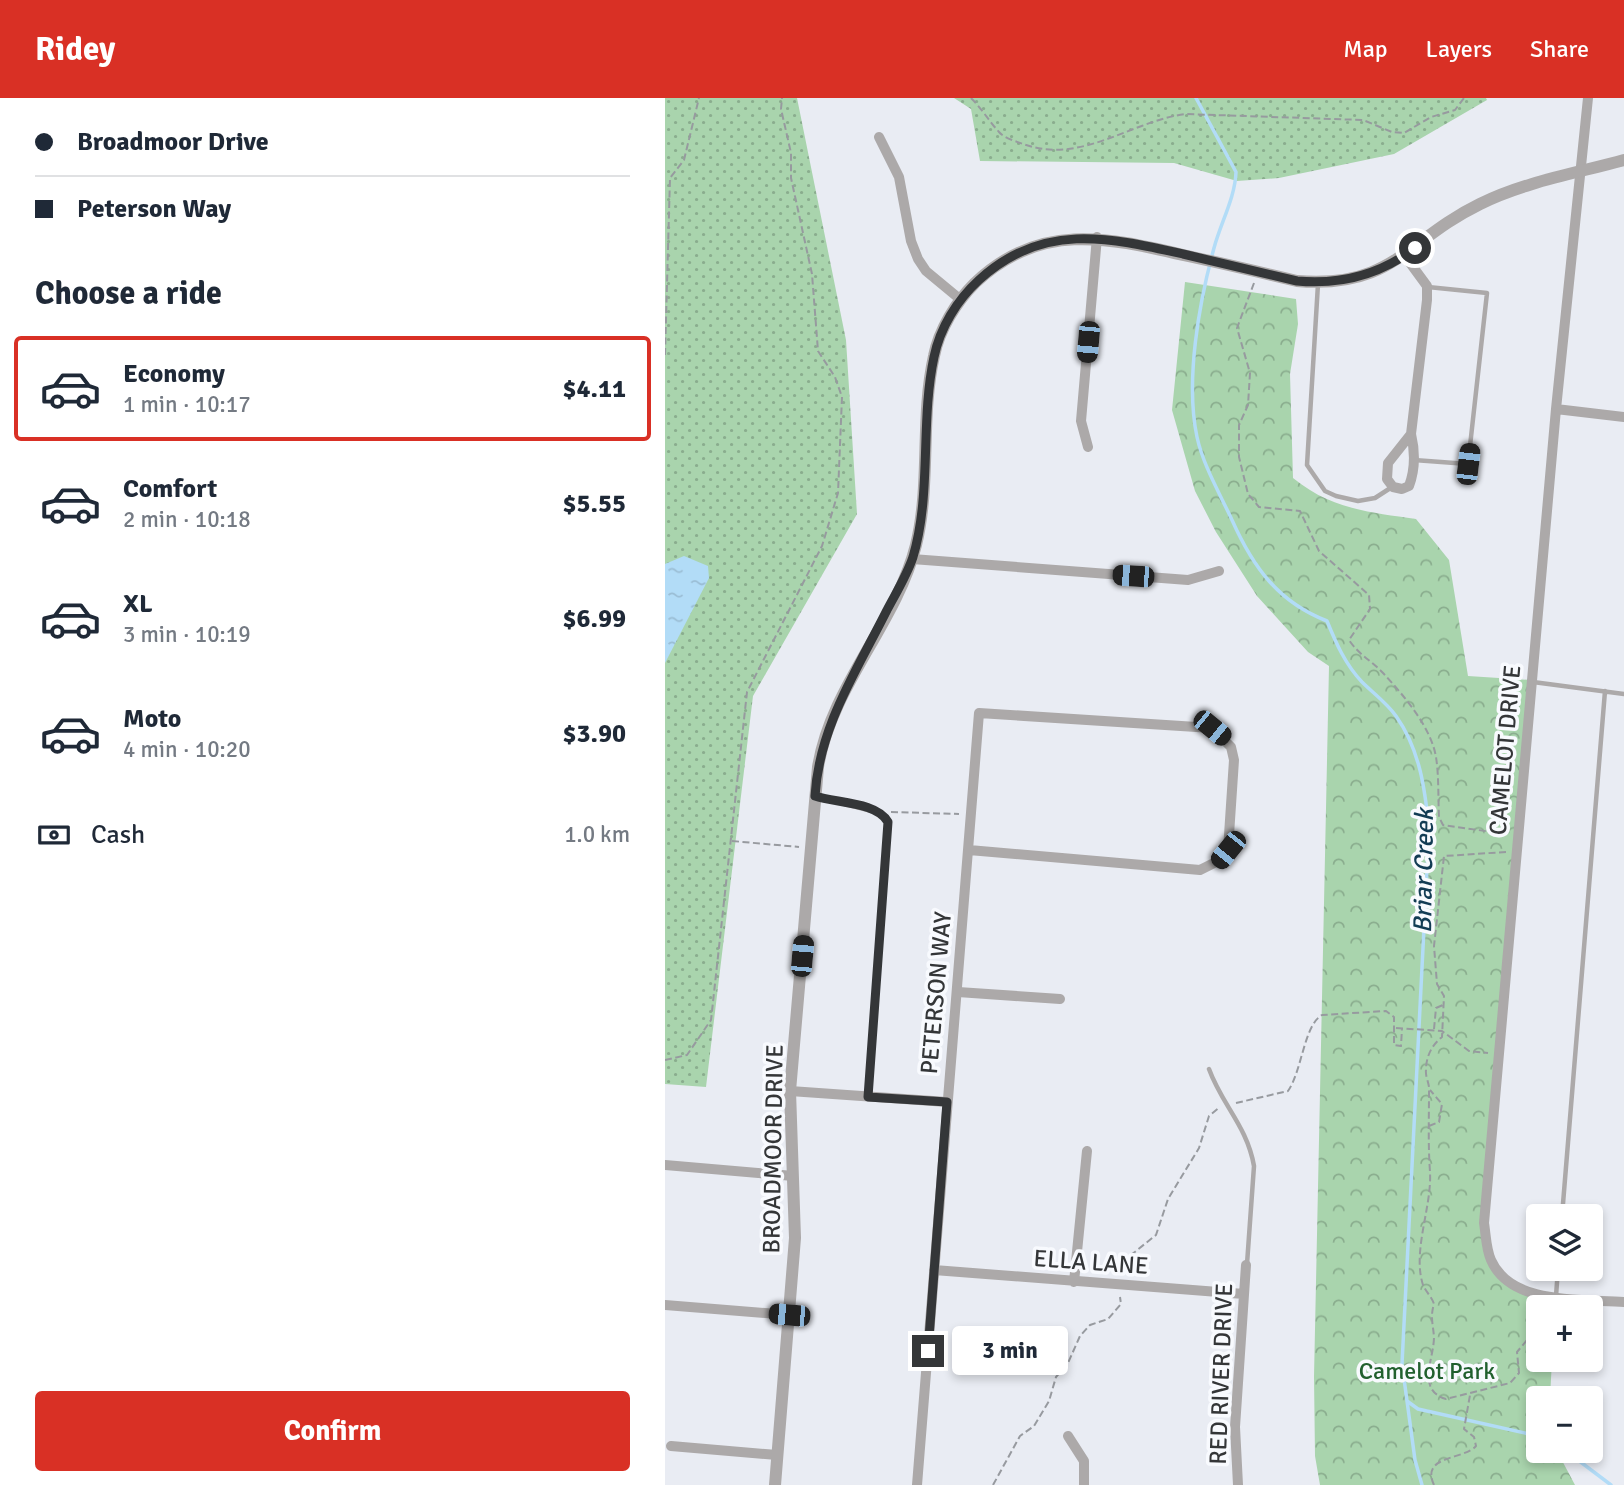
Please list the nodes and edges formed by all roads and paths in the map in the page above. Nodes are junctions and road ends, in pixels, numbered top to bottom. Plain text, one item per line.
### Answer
1 (699, 98) edge
2 (782, 98) edge
3 (971, 98) edge
4 (1464, 98) edge
5 (1588, 98) edge
6 (879, 137) dead end
7 (1624, 160) edge
8 (1580, 172) junction
9 (1097, 237) junction
10 (1405, 256) junction
11 (1257, 271) junction
12 (1318, 282) junction
13 (1427, 286) junction
14 (961, 300) junction
15 (665, 355) edge
16 (1556, 409) junction
17 (1624, 417) edge
18 (1411, 434) junction
19 (1088, 447) dead end
20 (1413, 460) junction
21 (1392, 487) junction
22 (912, 559) junction
23 (1219, 571) dead end
24 (1532, 682) junction
25 (1605, 691) junction
26 (1624, 694) edge
27 (815, 796) junction
28 (883, 814) junction
29 (971, 815) junction
30 (1509, 839) dead end
31 (731, 841) junction
32 (811, 849) junction
33 (969, 850) junction
34 (1508, 851) dead end
35 (958, 992) junction
36 (1060, 999) dead end
37 (1443, 1005) junction
38 (1395, 1028) junction
39 (1402, 1028) junction
40 (1434, 1030) junction
41 (1442, 1031) junction
42 (1500, 1055) junction
43 (665, 1060) edge
44 (1209, 1069) dead end
45 (1430, 1090) junction
46 (790, 1091) junction
47 (868, 1097) junction
48 (947, 1102) junction
49 (1229, 1105) junction
50 (1428, 1126) junction
51 (1087, 1151) dead end
52 (665, 1165) edge
53 (793, 1176) junction
54 (1563, 1204) edge
55 (1247, 1265) joint
56 (934, 1270) junction
57 (1074, 1282) junction
58 (1119, 1285) junction
59 (1244, 1294) junction
60 (1549, 1295) edge
61 (1603, 1300) edge
62 (1624, 1302) edge
63 (665, 1305) edge
64 (789, 1315) junction
65 (1526, 1341) edge
66 (1470, 1395) junction
67 (1068, 1436) dead end
68 (671, 1446) dead end
69 (777, 1455) junction
70 (775, 1485) edge
71 (917, 1485) edge
72 (993, 1485) edge
73 (1084, 1485) edge
74 (1238, 1485) edge
75 (1434, 1485) edge

1 - 15 path
2 - 31 path
3 - 4 path
5 - 8 street, CAMELOT DRIVE
6 - 14 street
7 - 8 street, BROADMOOR DRIVE
8 - 10 street, BROADMOOR DRIVE
8 - 16 street, CAMELOT DRIVE
9 - 11 street, BROADMOOR DRIVE
9 - 14 street, BROADMOOR DRIVE
9 - 19 street
10 - 12 street, BROADMOOR DRIVE
10 - 13 street
11 - 12 street, BROADMOOR DRIVE
11 - 30 path
12 - 21 lane
13 - 18 street
13 - 20 lane
14 - 22 street, BROADMOOR DRIVE
16 - 17 street
16 - 24 street, CAMELOT DRIVE
18 - 20 street
18 - 21 street
20 - 21 street
22 - 23 street
22 - 27 street, BROADMOOR DRIVE
24 - 25 lane
24 - 42 street, CAMELOT DRIVE
25 - 26 lane
25 - 54 lane
27 - 28 lane
27 - 32 street, BROADMOOR DRIVE
28 - 29 path
28 - 47 lane
29 - 33 street, PETERSON WAY
29 - 33 street, PETERSON WAY
31 - 32 path
31 - 43 path
32 - 46 street, BROADMOOR DRIVE
33 - 35 street, PETERSON WAY
34 - 37 path
35 - 36 street
35 - 48 street, PETERSON WAY
37 - 40 path
37 - 41 path
38 - 39 path
38 - 39 path
38 - 49 path
39 - 40 path
40 - 41 path
41 - 42 path
41 - 45 path
42 - 60 street, CAMELOT DRIVE
44 - 49 lane
45 - 50 path
45 - 50 path
46 - 47 street
46 - 53 street, BROADMOOR DRIVE
47 - 48 street
48 - 56 street, PETERSON WAY
49 - 55 lane
49 - 58 path
50 - 66 path
51 - 57 street
52 - 53 street
53 - 64 street, BROADMOOR DRIVE
55 - 59 street, RED RIVER DRIVE
56 - 57 street, ELLA LANE
56 - 71 street, PETERSON WAY
57 - 58 street, ELLA LANE
58 - 59 street, ELLA LANE
58 - 72 path
59 - 74 street, RED RIVER DRIVE
61 - 62 street, CAMELOT DRIVE
63 - 64 street
64 - 69 street, BROADMOOR DRIVE
65 - 66 path
66 - 75 path
67 - 73 street
68 - 69 street
69 - 70 street, BROADMOOR DRIVE

